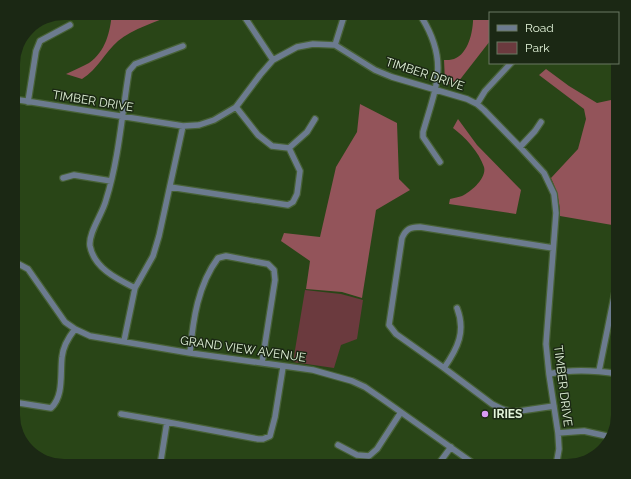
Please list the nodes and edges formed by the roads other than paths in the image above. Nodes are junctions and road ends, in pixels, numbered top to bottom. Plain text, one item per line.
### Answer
1 (247, 20) edge
2 (343, 20) edge
3 (423, 20) edge
4 (70, 25) dead end
5 (335, 45) junction
6 (183, 46) dead end
7 (273, 60) junction
8 (509, 64) edge
9 (436, 90) junction
10 (20, 100) edge
11 (28, 102) junction
12 (477, 104) junction
13 (236, 107) junction
14 (122, 117) junction
15 (315, 119) dead end
16 (541, 122) dead end
17 (183, 126) junction
18 (520, 147) junction
19 (289, 148) junction
20 (440, 162) dead end
21 (63, 178) dead end
22 (111, 181) junction
23 (170, 187) junction
24 (552, 248) junction
25 (20, 265) edge
26 (135, 288) junction
27 (457, 308) dead end
28 (611, 312) edge
29 (74, 329) junction
30 (124, 341) junction
31 (190, 353) junction
32 (262, 363) junction
33 (282, 367) junction
34 (444, 368) junction
35 (599, 371) junction
36 (611, 373) edge
37 (549, 374) junction
38 (20, 403) edge
39 (554, 406) junction
40 (401, 412) junction
41 (121, 414) dead end
42 (167, 422) junction
43 (558, 432) junction
44 (606, 436) edge
45 (338, 445) dead end
46 (451, 447) junction
47 (161, 459) edge
48 (442, 459) edge
49 (467, 459) edge
50 (557, 459) edge

1 - 7 street
2 - 5 street
3 - 9 street
4 - 11 street
5 - 7 street, TIMBER DRIVE
5 - 9 street, TIMBER DRIVE
6 - 14 street
7 - 13 street, TIMBER DRIVE
8 - 12 street
9 - 12 street, TIMBER DRIVE
9 - 20 street
10 - 11 street, TIMBER DRIVE
11 - 14 street, TIMBER DRIVE
12 - 18 street, TIMBER DRIVE
13 - 17 street, TIMBER DRIVE
13 - 19 street
14 - 17 street, TIMBER DRIVE
14 - 22 street
15 - 19 street
16 - 18 street
17 - 23 street
18 - 24 street, TIMBER DRIVE
19 - 23 street
21 - 22 street
22 - 26 street
23 - 26 street
24 - 34 street
24 - 37 street, TIMBER DRIVE
25 - 29 street, GRAND VIEW AVENUE
26 - 30 street
27 - 34 street
28 - 35 street
29 - 30 street, GRAND VIEW AVENUE
29 - 38 street
30 - 31 street, GRAND VIEW AVENUE
31 - 32 street, GRAND VIEW AVENUE
31 - 32 street
32 - 33 street, GRAND VIEW AVENUE
33 - 40 street, GRAND VIEW AVENUE
33 - 42 street
34 - 39 street
35 - 36 street
35 - 37 street
37 - 39 street, TIMBER DRIVE
39 - 43 street, TIMBER DRIVE
40 - 45 street
40 - 46 street, GRAND VIEW AVENUE
41 - 42 street
42 - 47 street
43 - 44 street
43 - 50 street, TIMBER DRIVE
46 - 48 street
46 - 49 street, GRAND VIEW AVENUE

